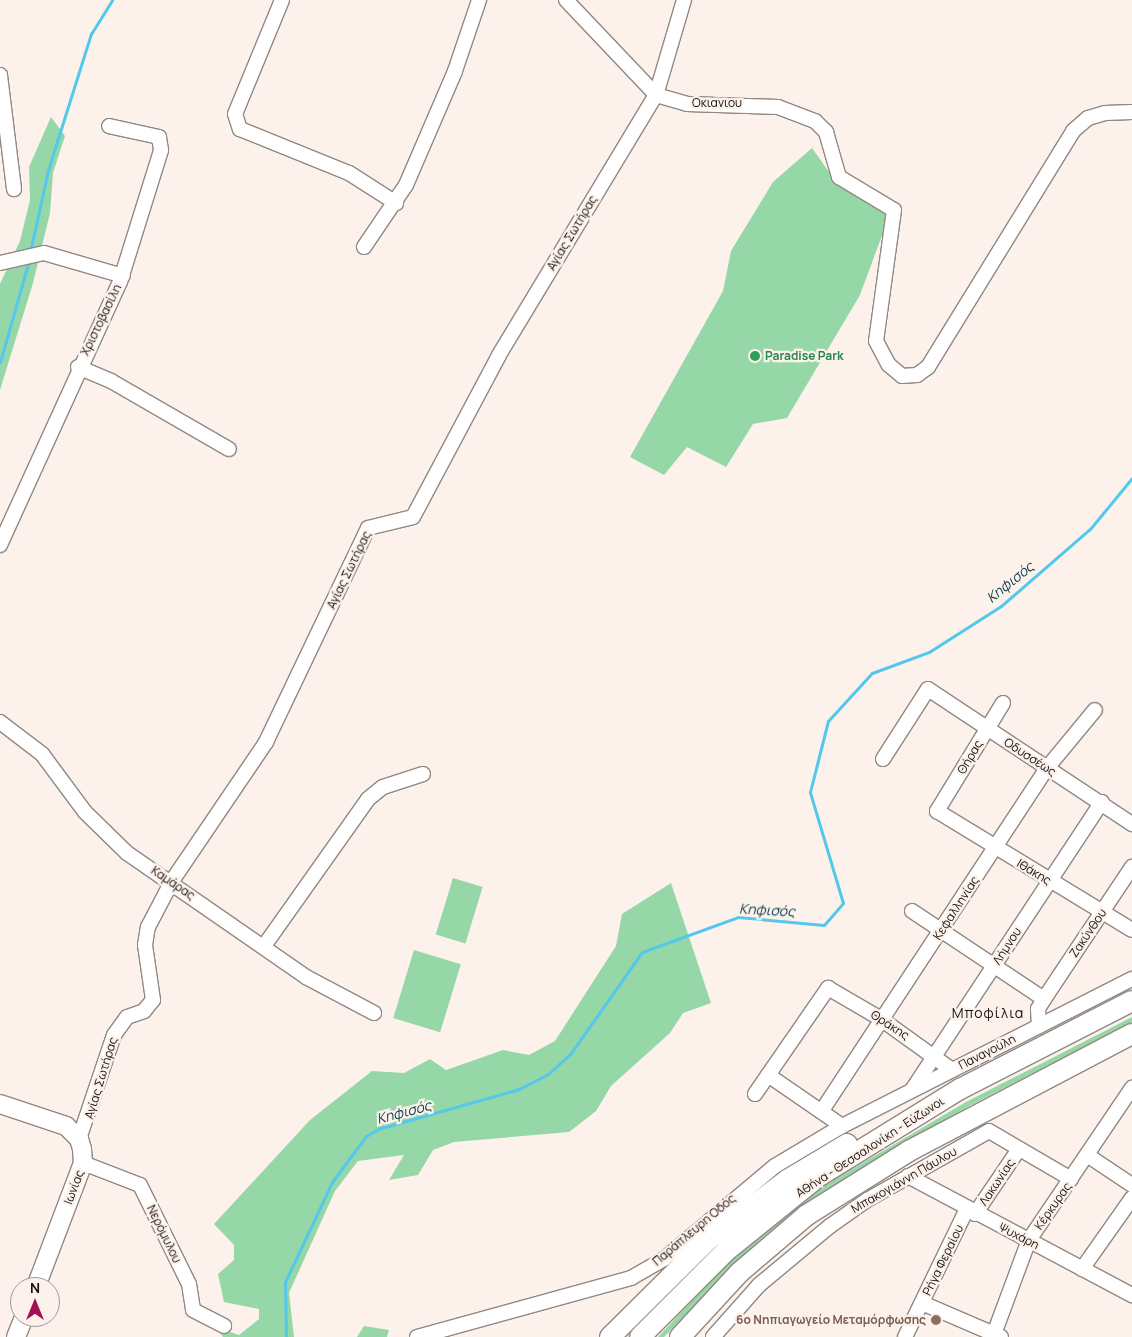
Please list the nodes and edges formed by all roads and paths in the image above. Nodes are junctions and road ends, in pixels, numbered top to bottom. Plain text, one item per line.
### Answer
1 (282, 0) edge
2 (478, 0) edge
3 (566, 0) edge
4 (684, 0) edge
5 (0, 74) edge
6 (656, 95) junction
7 (2, 99) edge
8 (1132, 112) edge
9 (109, 126) dead end
10 (14, 189) dead end
11 (396, 203) junction
12 (364, 247) dead end
13 (0, 263) edge
14 (123, 276) junction
15 (78, 367) junction
16 (229, 449) dead end
17 (0, 545) edge
18 (1003, 703) dead end
19 (1095, 710) dead end
20 (0, 722) edge
21 (987, 729) junction
22 (883, 759) dead end
23 (1047, 768) junction
24 (423, 774) dead end
25 (1102, 802) junction
26 (937, 811) joint
27 (1132, 824) edge
28 (994, 848) junction
29 (1132, 867) edge
30 (172, 881) junction
31 (1049, 881) junction
32 (912, 911) dead end
33 (1102, 911) junction
34 (1132, 930) edge
35 (942, 931) junction
36 (264, 946) junction
37 (994, 966) junction
38 (1131, 979) edge
39 (1044, 999) junction
40 (1132, 1001) edge
41 (374, 1013) dead end
42 (881, 1019) junction
43 (1039, 1026) junction
44 (1132, 1034) edge
45 (935, 1055) junction
46 (952, 1070) junction
47 (768, 1075) junction
48 (1132, 1088) edge
49 (960, 1089) junction
50 (911, 1091) junction
51 (755, 1094) dead end
52 (0, 1104) edge
53 (823, 1110) junction
54 (842, 1126) junction
55 (80, 1139) junction
56 (1019, 1149) junction
57 (1087, 1156) junction
58 (83, 1163) junction
59 (908, 1176) junction
60 (1071, 1179) junction
61 (1132, 1185) edge
62 (1132, 1198) edge
63 (971, 1212) junction
64 (807, 1215) junction
65 (1029, 1240) junction
66 (1082, 1269) junction
67 (40, 1277) edge
68 (1132, 1295) edge
69 (922, 1303) junction
70 (224, 1326) dead end
71 (997, 1336) edge
72 (417, 1337) edge
73 (610, 1337) edge
74 (640, 1337) edge
75 (680, 1337) edge
76 (698, 1337) edge
77 (713, 1337) edge
78 (905, 1337) edge

1 - 11 street
2 - 11 street
3 - 6 street
4 - 6 street, Αγίας Σωτήρας
5 - 7 street
6 - 8 street, Οκιανιου
6 - 30 street, Αγίας Σωτήρας
7 - 10 street
9 - 14 street, Χριστοβασίλη
11 - 12 street
13 - 14 street
14 - 15 street, Χριστοβασίλη
15 - 16 street
15 - 17 street, Χριστοβασίλη
18 - 21 street, Θήρας
19 - 23 street, Κεφαλληνίας
20 - 30 street, Καμάρας
21 - 22 street, Οδυσσέως
21 - 23 street, Οδυσσέως
21 - 26 street, Θήρας
23 - 25 street, Οδυσσέως
23 - 28 street, Κεφαλληνίας
24 - 36 street
25 - 27 street, Οδυσσέως
25 - 31 street, Λήμνου
26 - 28 street, Ιθάκης
28 - 31 street, Ιθάκης
28 - 35 street, Κεφαλληνίας
29 - 33 street, Ζακύνθου
30 - 36 street, Καμάρας
30 - 55 street, Αγίας Σωτήρας
31 - 33 street, Ιθάκης
31 - 37 street, Λήμνου
32 - 35 street
33 - 34 street, Ιθάκης
33 - 39 street, Ζακύνθου
35 - 37 street
35 - 42 street, Κεφαλληνίας
36 - 41 street, Καμάρας
37 - 39 street
37 - 45 street, Λήμνου
38 - 43 street, Παναγούλη
39 - 43 street
40 - 49 highway, Αθήνα - Θεσσαλονίκη - Εύζωνοι
42 - 45 street, Θράκης
42 - 47 street, Θράκης
42 - 53 street, Κεφαλληνίας
43 - 46 street, Παναγούλη
44 - 64 highway, Αθήνα - Θεσσαλονίκη - Εύζωνοι
45 - 46 street, Θράκης
45 - 50 street, Λήμνου
46 - 50 street, Παναγούλη
47 - 51 street
47 - 53 street
48 - 57 street, Κέρκυρας
49 - 73 highway
49 - 74 highway, Αθήνα - Θεσσαλονίκη - Εύζωνοι
50 - 54 street, Παναγούλη
52 - 55 main road
53 - 54 street
54 - 72 street, Παράπλευρη Οδός
55 - 58 main road, Ιωνίας
56 - 59 street, Μπακογιάννη Πάυλου
56 - 60 street
56 - 63 street, Λακωνίας
57 - 60 street, Κέρκυρας
57 - 61 street
58 - 67 main road, Ιωνίας
58 - 70 street, Νερόμυλου
59 - 63 street, Ψυχάρη
59 - 77 street, Μπακογιάννη Πάυλου
60 - 65 street, Κέρκυρας
62 - 66 street
63 - 65 street, Ψυχάρη
63 - 69 street, Ρήγα Φεραίου
64 - 75 highway, Αθήνα - Θεσσαλονίκη - Εύζωνοι
64 - 76 highway
65 - 66 street, Ψυχάρη
65 - 71 street, Κέρκυρας
66 - 68 street, Ψυχάρη
69 - 71 street
69 - 78 street, Ρήγα Φεραίου

